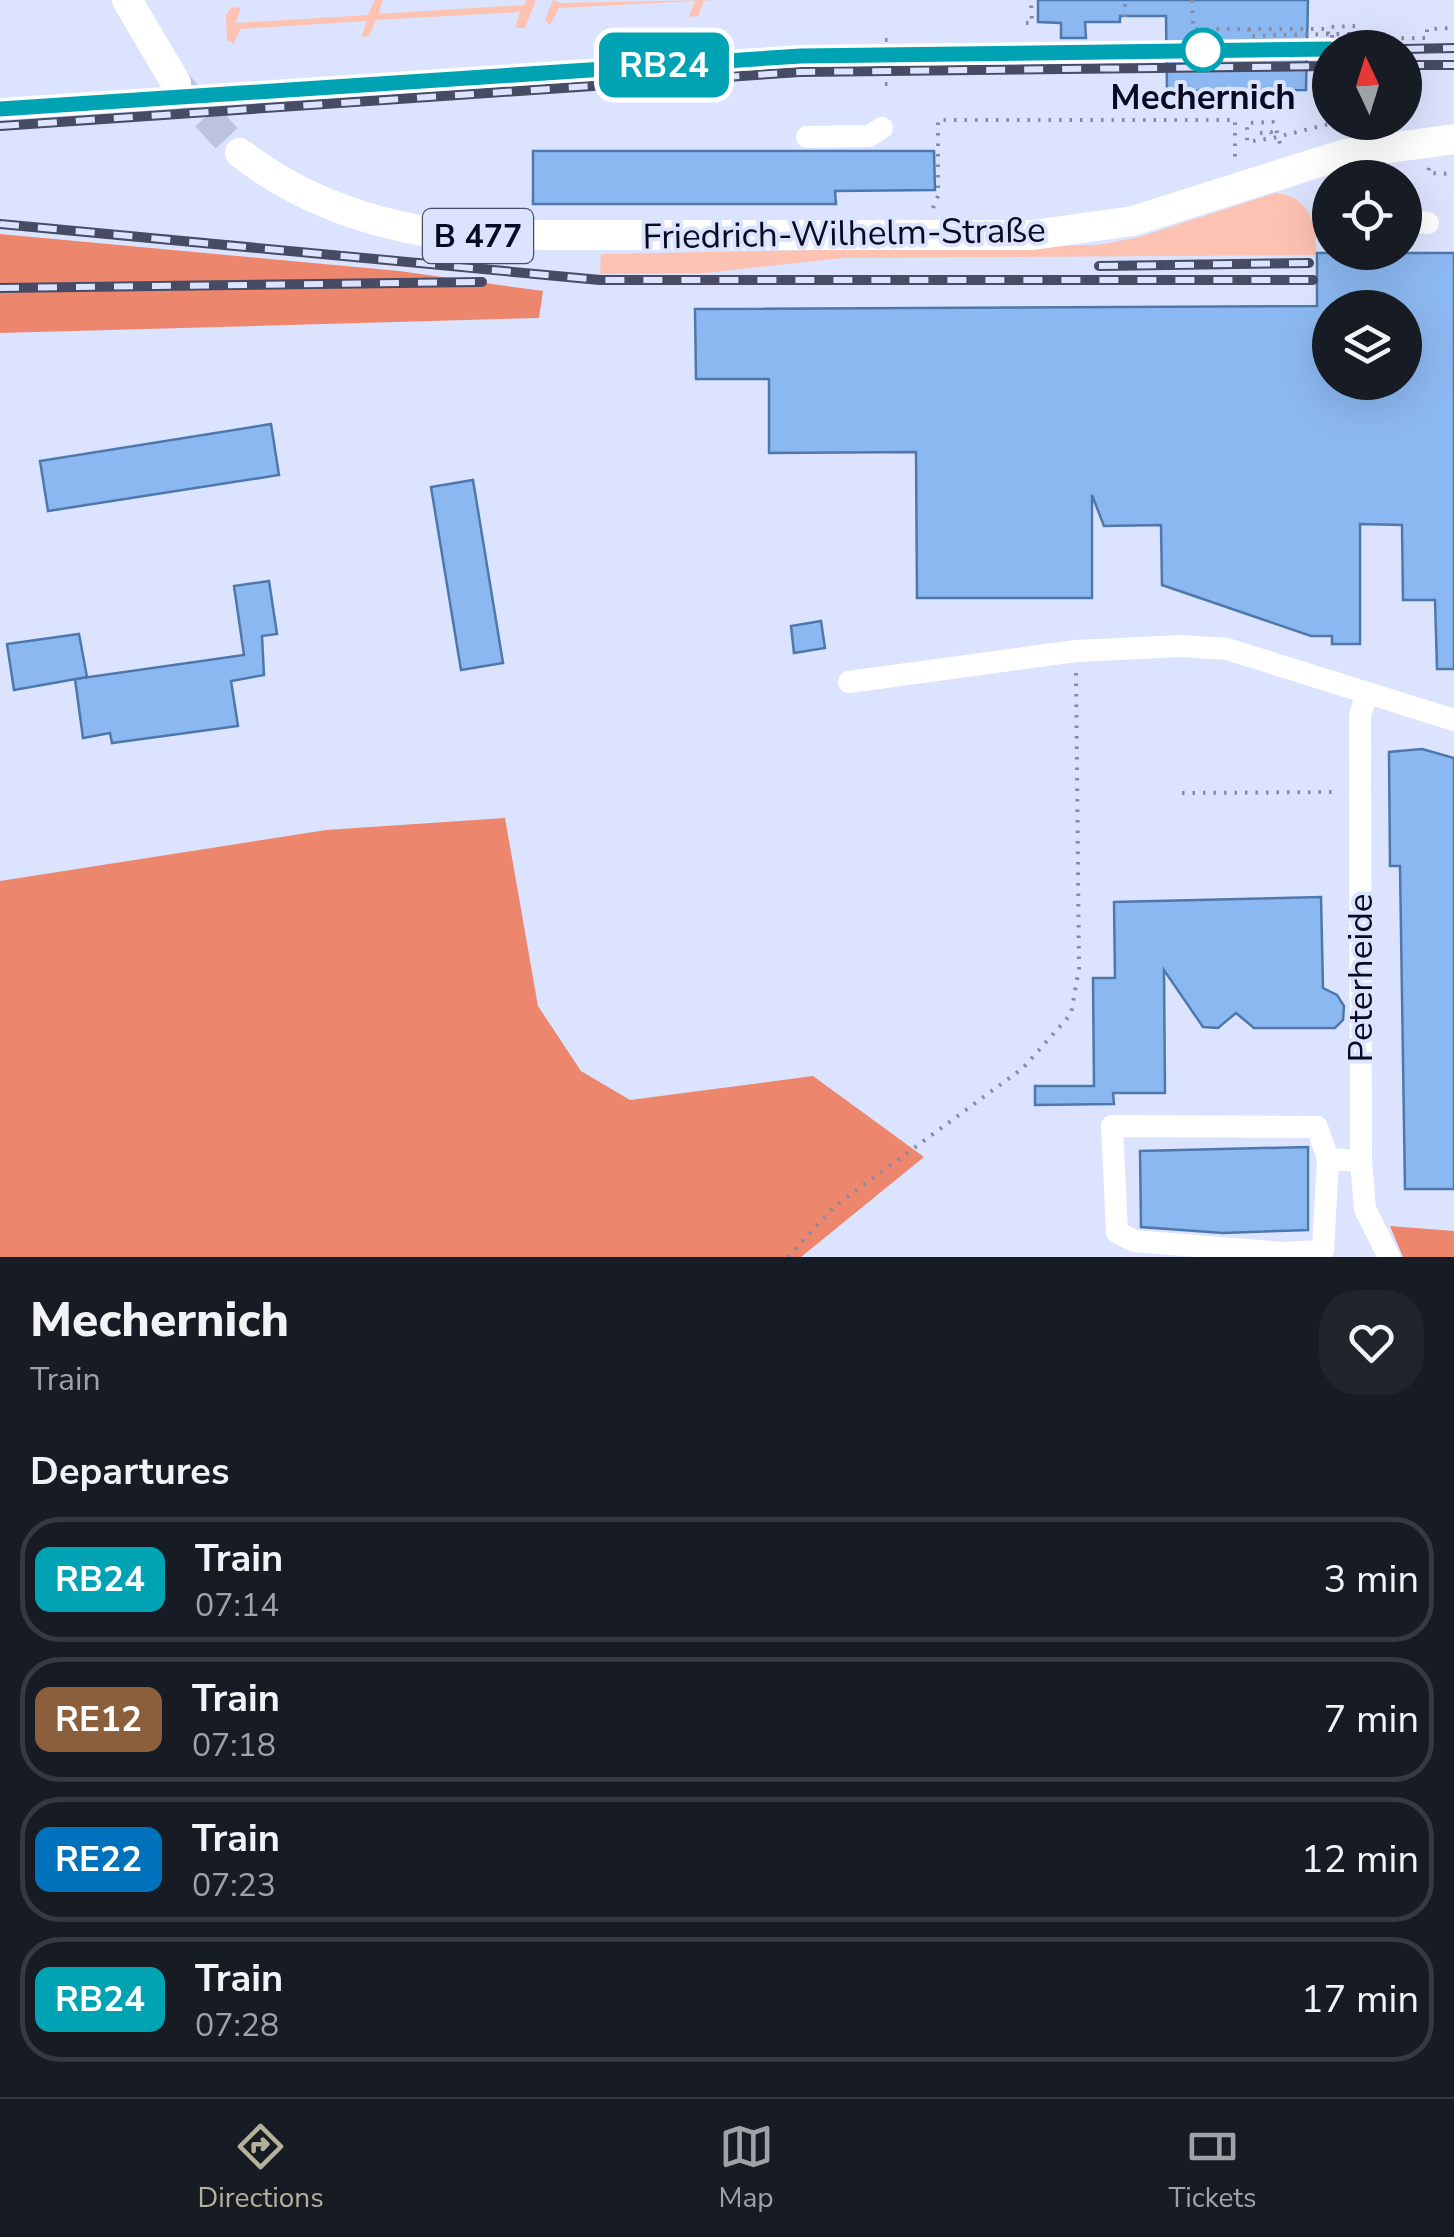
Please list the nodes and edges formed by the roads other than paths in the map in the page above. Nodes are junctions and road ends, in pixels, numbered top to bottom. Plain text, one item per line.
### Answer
1 (127, 0) edge
2 (146, 0) edge
3 (146, 36) junction
4 (176, 84) tunnel mouth
5 (882, 128) dead end
6 (807, 137) dead end
7 (1447, 152) edge
8 (240, 153) tunnel mouth
9 (1390, 160) edge
10 (1312, 175) edge
11 (849, 682) dead end
12 (1366, 694) junction
13 (1454, 720) edge
14 (1328, 1159) junction
15 (1361, 1162) junction
16 (1387, 1256) edge

1 - 3 main road
2 - 3 main road
3 - 4 main road
5 - 6 street
7 - 9 main road, Friedrich-Wilhelm-Straße / B 477
8 - 10 main road, Friedrich-Wilhelm-Straße / B 477
11 - 12 street
12 - 13 street
12 - 15 street, Peterheide
14 - 14 street
14 - 15 street
15 - 16 street, Peterheide

